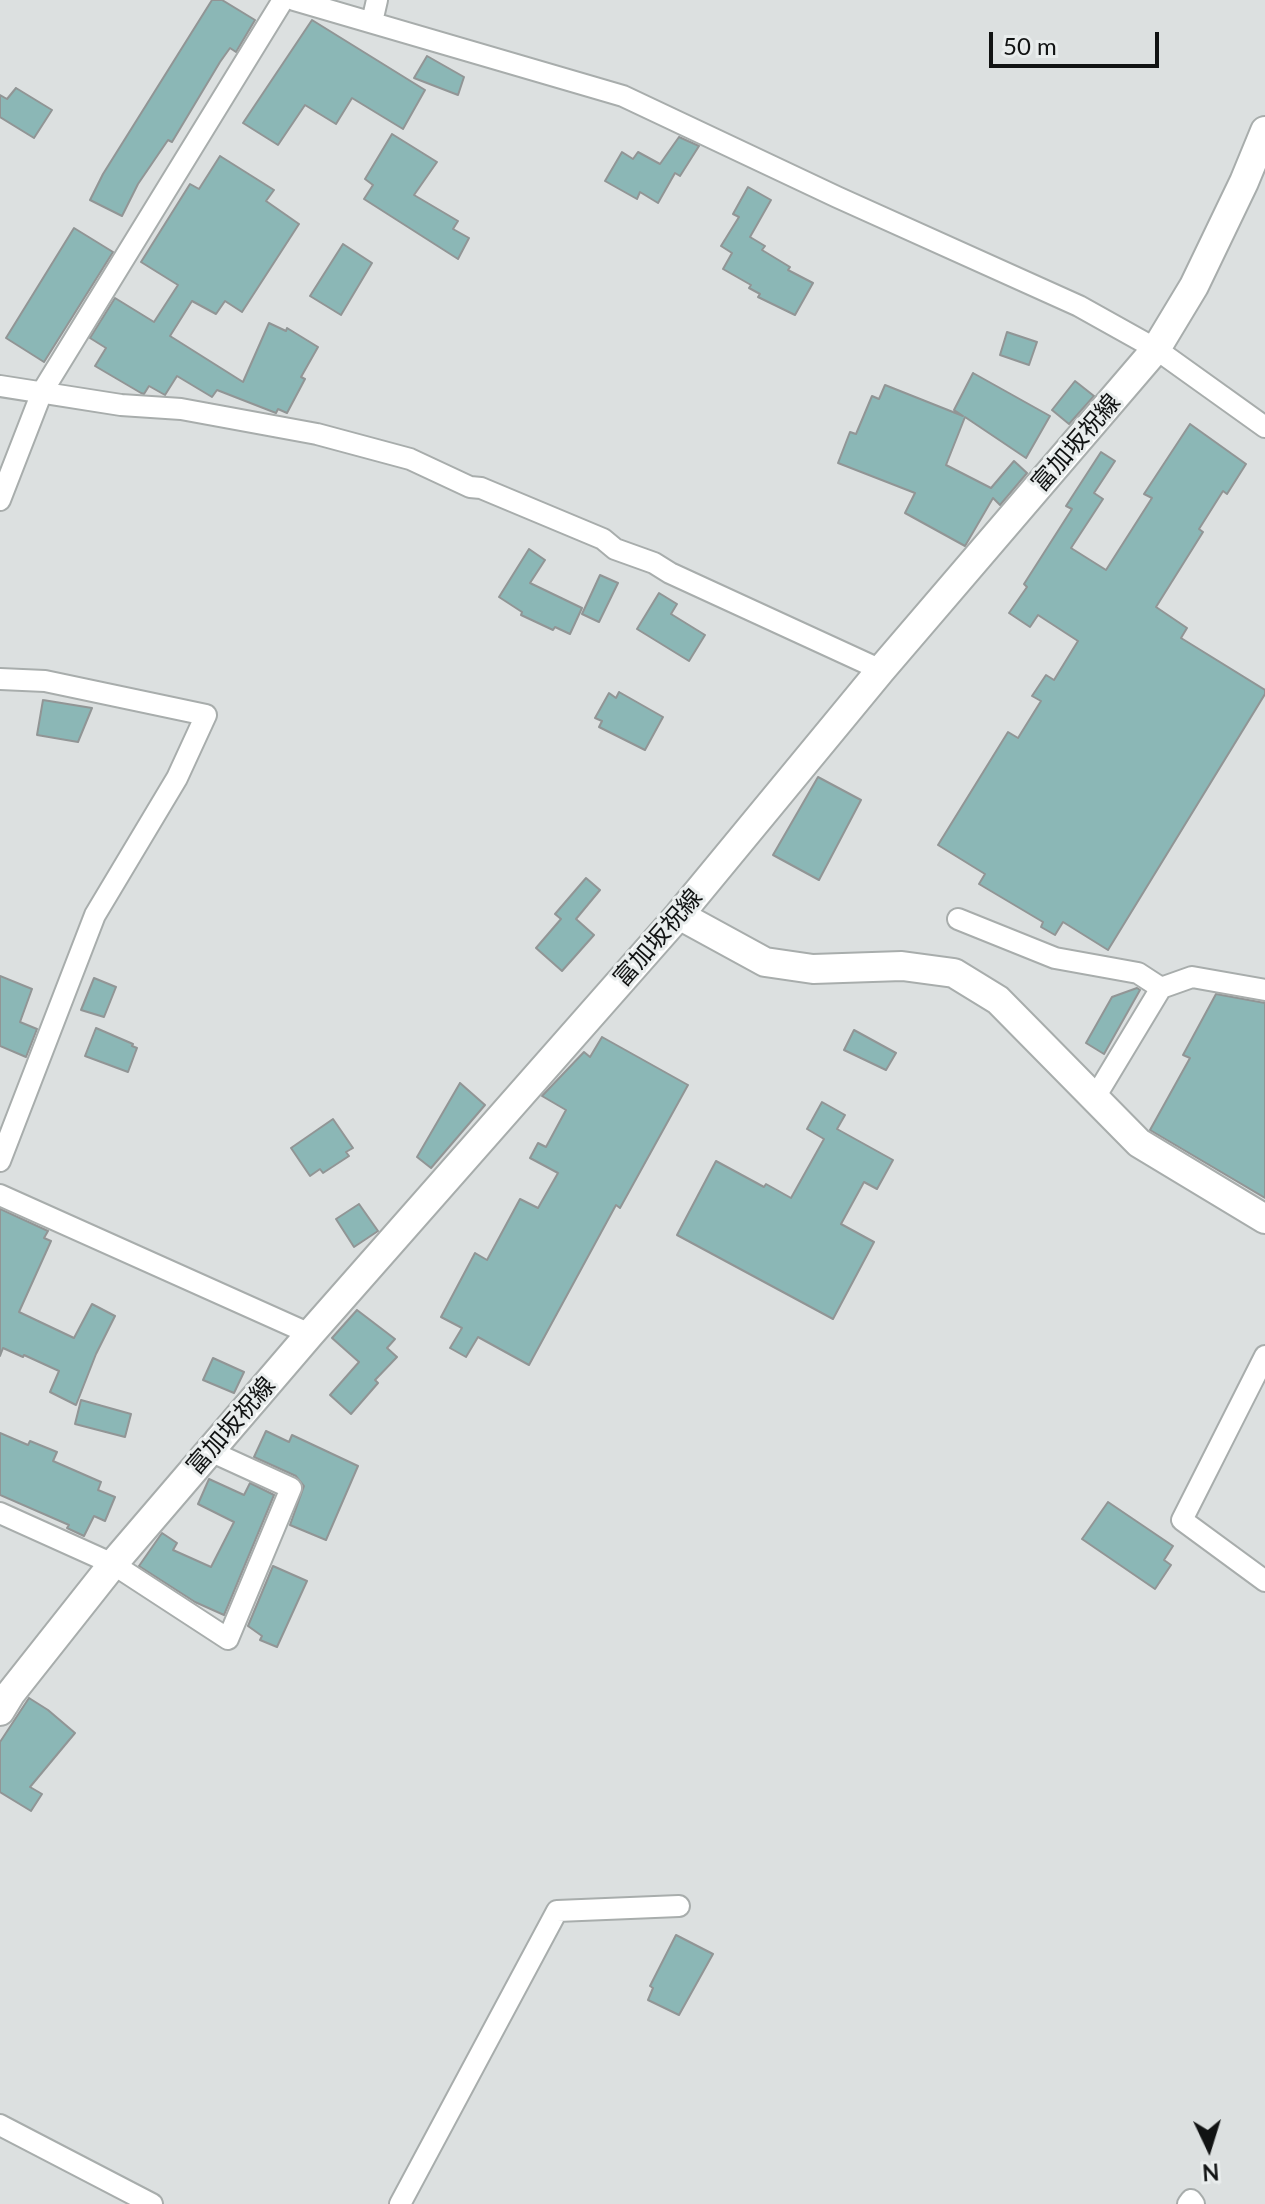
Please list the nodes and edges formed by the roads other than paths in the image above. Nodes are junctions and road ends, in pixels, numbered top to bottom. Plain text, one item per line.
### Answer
1 (283, 0) edge
2 (294, 0) edge
3 (377, 0) edge
4 (372, 22) junction
5 (1265, 131) edge
6 (1156, 349) junction
7 (0, 386) edge
8 (42, 392) junction
9 (1265, 427) edge
10 (0, 500) edge
11 (881, 670) junction
12 (0, 679) edge
13 (679, 915) junction
14 (958, 919) dead end
15 (1161, 988) junction
16 (1265, 990) edge
17 (1094, 1099) junction
18 (0, 1161) edge
19 (0, 1195) edge
20 (1265, 1219) edge
21 (310, 1334) junction
22 (1265, 1356) edge
23 (210, 1451) junction
24 (0, 1513) edge
25 (113, 1564) junction
26 (1265, 1581) edge
27 (0, 1711) edge
28 (679, 1906) dead end
29 (0, 2125) edge
30 (152, 2204) edge
31 (400, 2204) edge

1 - 8 street
2 - 4 street
3 - 4 street
4 - 6 street
5 - 6 main road, 富加坂祝線
6 - 9 street
6 - 11 main road, 富加坂祝線
7 - 8 street
8 - 10 street
8 - 11 street
11 - 13 main road, 富加坂祝線
12 - 18 street
13 - 17 main road
13 - 21 main road, 富加坂祝線
14 - 15 street
15 - 16 street
15 - 17 street
17 - 20 main road
19 - 21 street
21 - 23 main road, 富加坂祝線
22 - 26 street
23 - 25 main road, 富加坂祝線
23 - 25 street
24 - 25 street
25 - 27 main road, 富加坂祝線
28 - 31 street
29 - 30 street

